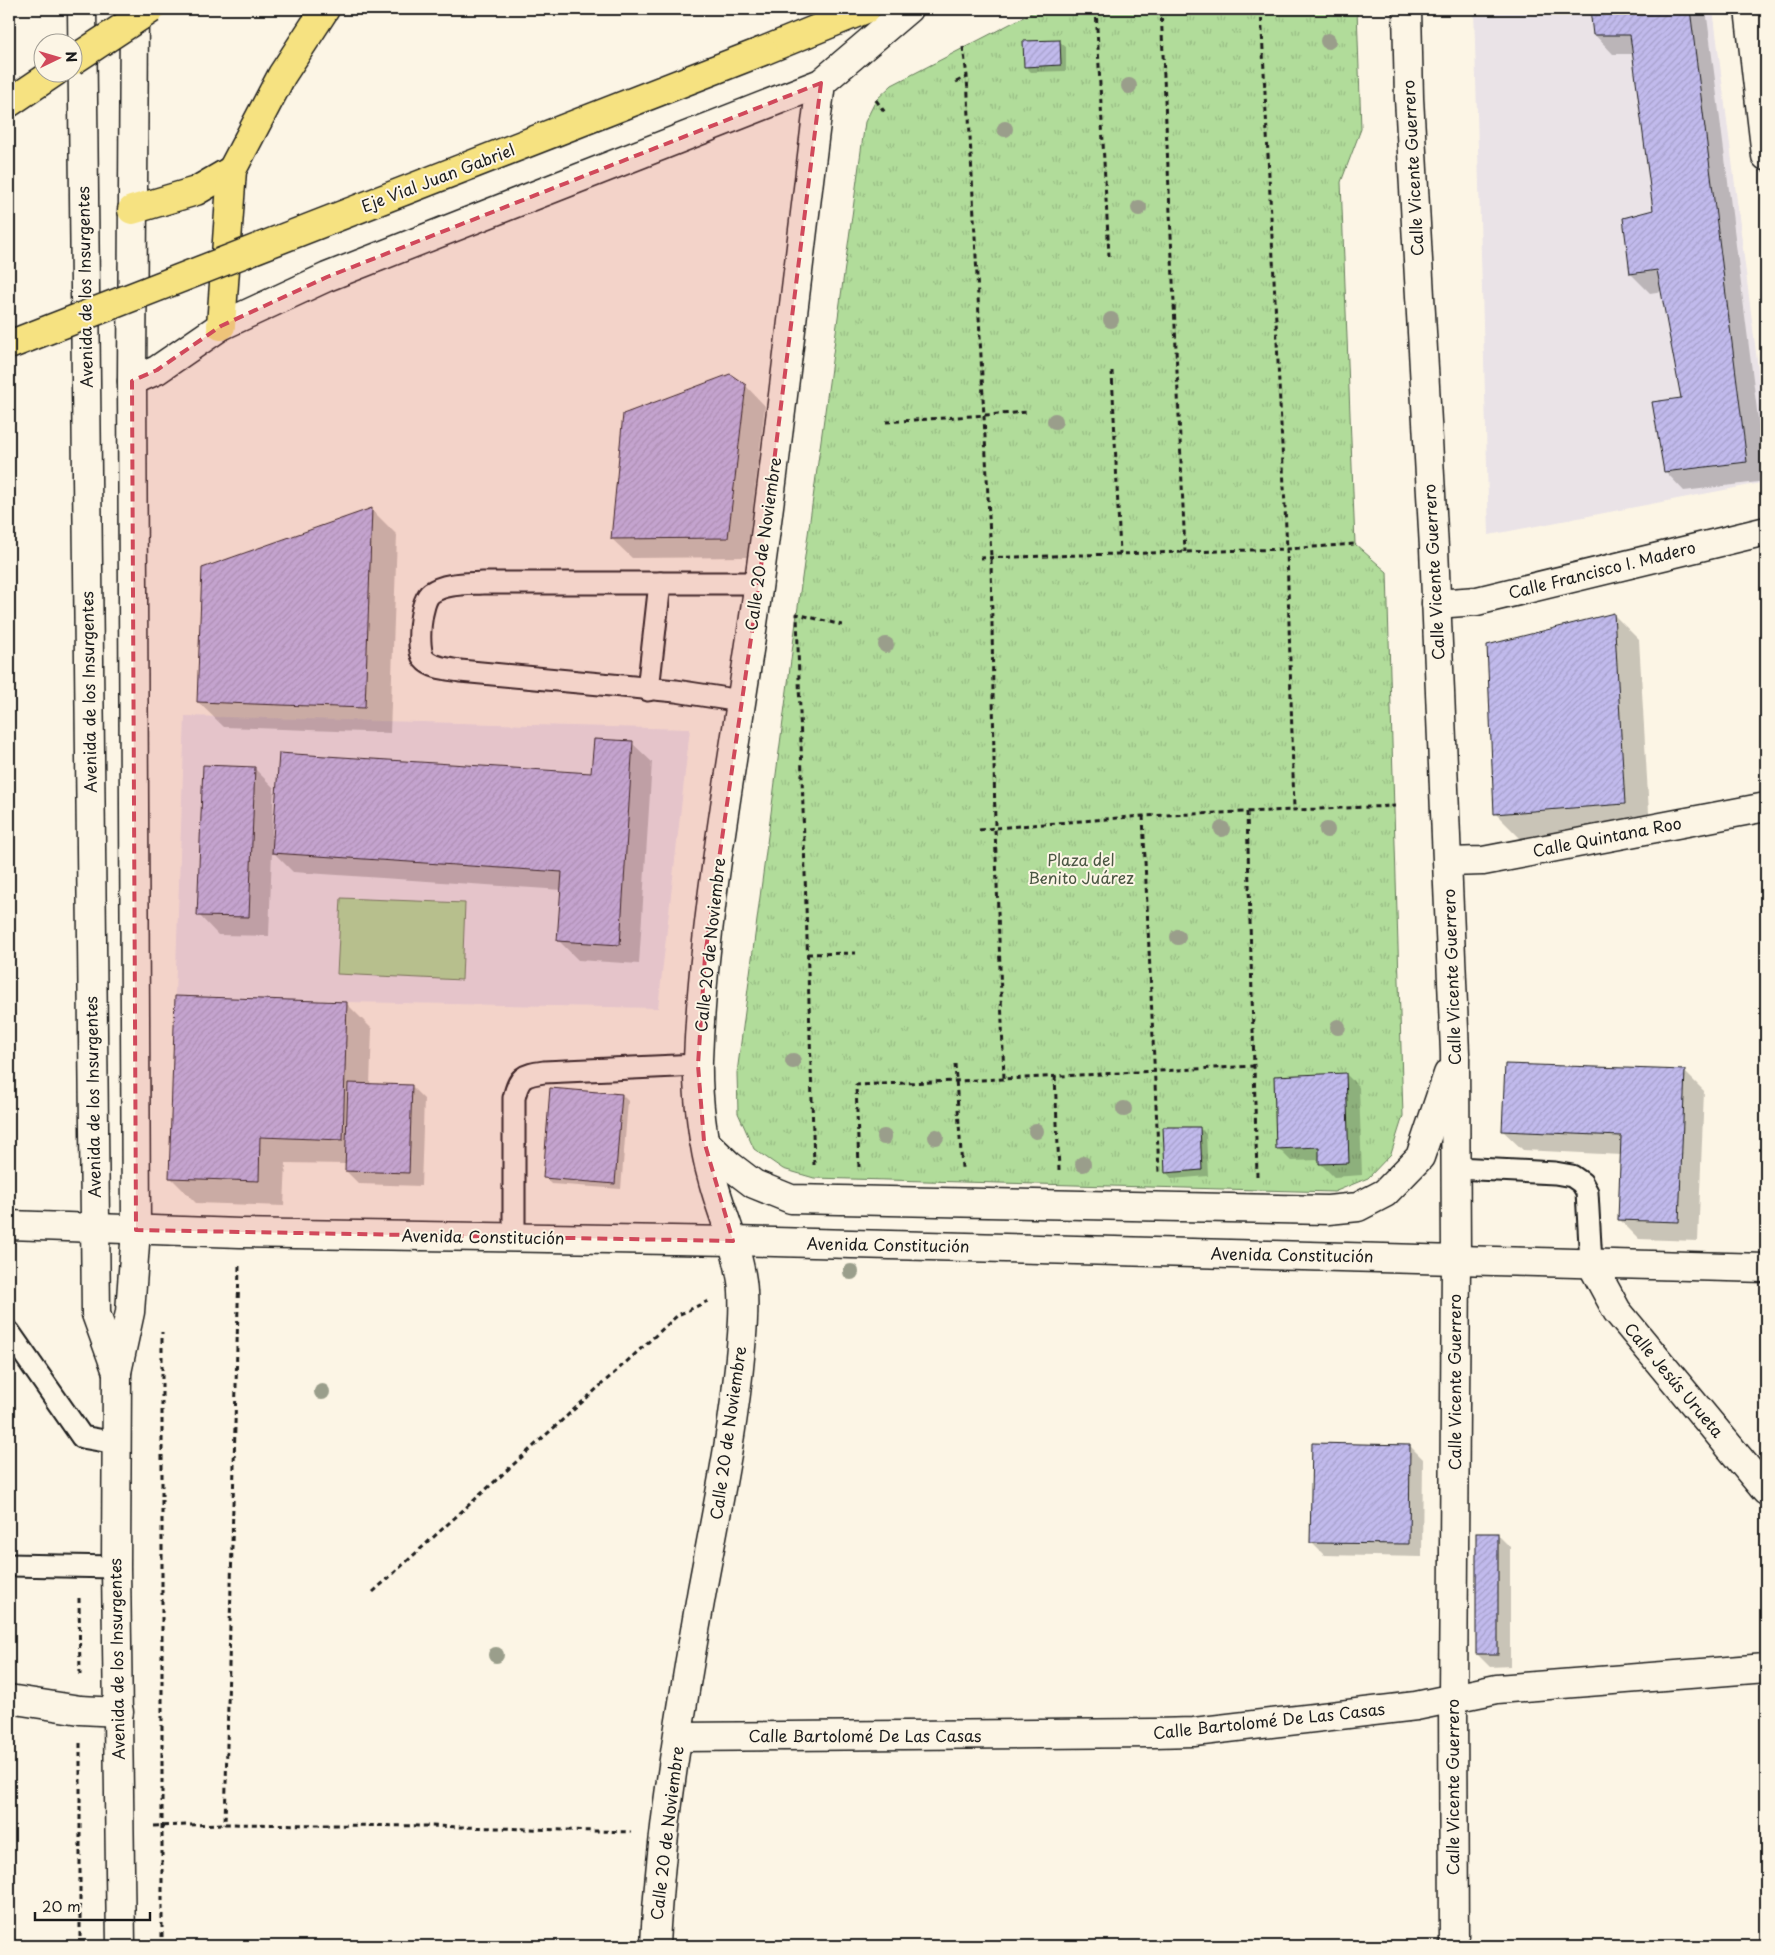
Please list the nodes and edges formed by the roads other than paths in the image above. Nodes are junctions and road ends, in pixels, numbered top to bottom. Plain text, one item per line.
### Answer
1 (82, 9) edge
2 (134, 9) edge
3 (151, 9) edge
4 (325, 9) edge
5 (866, 9) edge
6 (908, 9) edge
7 (1407, 9) edge
8 (1749, 9) edge
9 (82, 54) edge
10 (40, 82) edge
11 (821, 83) junction
12 (9, 103) edge
13 (1766, 156) edge
14 (232, 170) junction
15 (132, 210) junction
16 (222, 326) junction
17 (9, 345) edge
18 (132, 381) junction
19 (1766, 531) edge
20 (660, 583) junction
21 (759, 583) junction
22 (1436, 604) junction
23 (648, 690) junction
24 (741, 701) junction
25 (1766, 807) edge
26 (1448, 862) junction
27 (1455, 1053) junction
28 (698, 1065) junction
29 (704, 1141) junction
30 (1456, 1168) junction
31 (9, 1225) edge
32 (94, 1228) junction
33 (136, 1230) junction
34 (514, 1238) junction
35 (733, 1241) junction
36 (1456, 1259) junction
37 (1591, 1263) junction
38 (1766, 1268) edge
39 (9, 1332) edge
40 (116, 1372) junction
41 (116, 1443) junction
42 (1766, 1491) edge
43 (9, 1565) edge
44 (116, 1567) junction
45 (1766, 1668) edge
46 (1453, 1698) junction
47 (9, 1699) edge
48 (119, 1712) junction
49 (679, 1737) junction
50 (121, 1946) edge
51 (655, 1946) edge
52 (1454, 1946) edge

1 - 32 main road, Avenida de los Insurgentes
2 - 15 main road, Avenida de los Insurgentes
3 - 9 main road, bridge
4 - 14 main road
5 - 17 main road, Eje Vial Juan Gabriel, bridge
6 - 11 main road
7 - 22 main road, Calle Vicente Guerrero
8 - 13 main road
10 - 12 main road
11 - 16 main road
11 - 21 main road, Calle 20 de Noviembre
14 - 15 main road
14 - 16 main road
15 - 18 main road, Avenida de los Insurgentes
16 - 18 main road
18 - 33 main road, Avenida de los Insurgentes
19 - 22 main road, Calle Francisco I. Madero
20 - 21 lane
20 - 23 lane
20 - 23 lane
21 - 24 main road, Calle 20 de Noviembre
22 - 26 main road, Calle Vicente Guerrero
23 - 24 lane
24 - 28 main road, Calle 20 de Noviembre
25 - 26 main road, Calle Quintana Roo
26 - 27 main road, Calle Vicente Guerrero
27 - 29 main road
27 - 30 main road, Calle Vicente Guerrero
28 - 29 main road, Calle 20 de Noviembre
28 - 34 lane
29 - 35 main road, Calle 20 de Noviembre
30 - 36 main road, Calle Vicente Guerrero
30 - 37 lane
31 - 32 main road, Avenida Constitución
32 - 33 main road, Avenida Constitución
32 - 40 main road, Avenida de los Insurgentes
33 - 34 main road, Avenida Constitución
33 - 40 main road, Avenida de los Insurgentes
34 - 35 main road, Avenida Constitución
35 - 36 main road, Avenida Constitución
35 - 49 main road, Calle 20 de Noviembre
36 - 37 main road, Avenida Constitución
36 - 46 main road, Calle Vicente Guerrero
37 - 38 main road, Avenida Constitución
37 - 42 main road, Calle Jesús Urueta
39 - 41 lane
40 - 41 main road, Avenida de los Insurgentes
41 - 44 main road, Avenida de los Insurgentes
43 - 44 lane
44 - 48 main road, Avenida de los Insurgentes
45 - 46 main road, Calle Bartolomé De Las Casas
46 - 49 main road, Calle Bartolomé De Las Casas
46 - 52 main road, Calle Vicente Guerrero
47 - 48 main road
48 - 50 main road, Avenida de los Insurgentes
49 - 51 main road, Calle 20 de Noviembre

